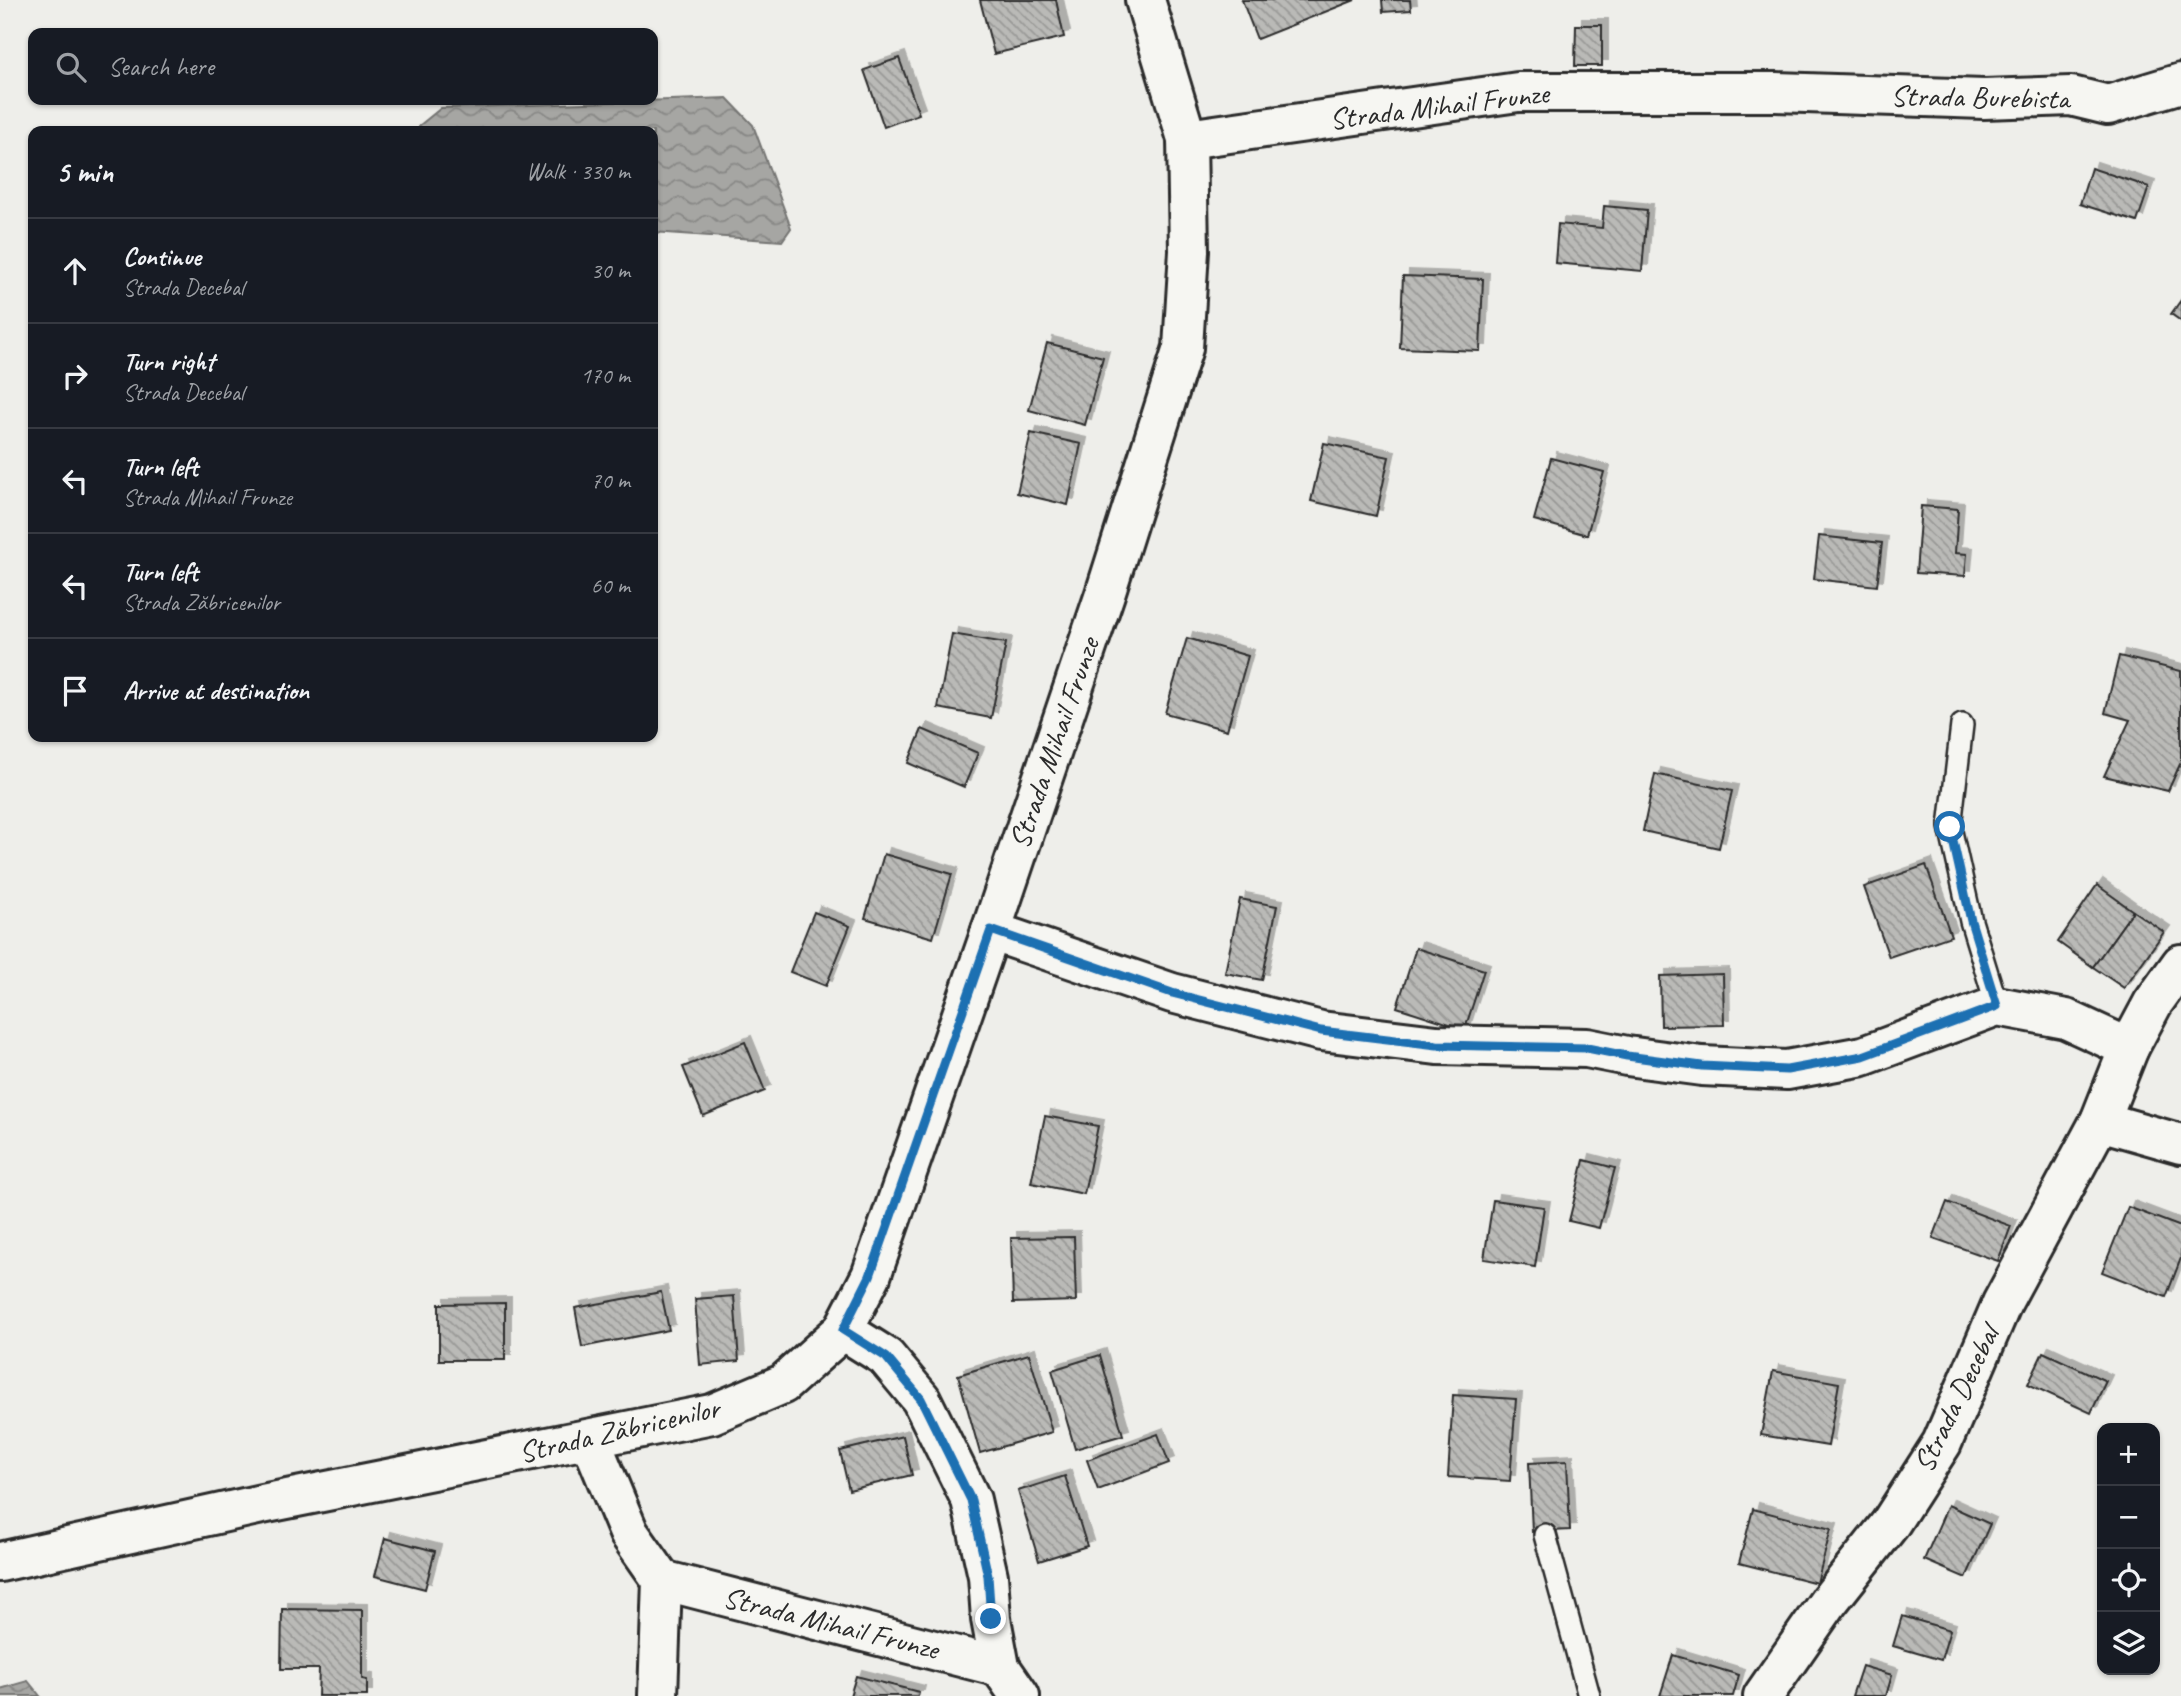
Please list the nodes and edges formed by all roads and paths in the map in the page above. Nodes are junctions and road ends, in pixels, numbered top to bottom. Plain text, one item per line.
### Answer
1 (1145, 0) edge
2 (2181, 83) edge
3 (1776, 92) joint
4 (1188, 139) junction
5 (1962, 725) dead end
6 (991, 930) junction
7 (2181, 964) edge
8 (1997, 1006) junction
9 (2129, 1048) junction
10 (2100, 1121) junction
11 (2181, 1144) edge
12 (843, 1330) junction
13 (590, 1439) junction
14 (1545, 1535) dead end
15 (0, 1562) edge
16 (662, 1580) junction
17 (1010, 1681) edge
18 (658, 1696) edge
19 (1589, 1696) edge
20 (1763, 1696) edge

1 - 4 street, Strada Mihail Frunze
2 - 3 street, Strada Burebista
3 - 4 street, Strada Mihail Frunze
4 - 6 street, Strada Mihail Frunze
5 - 8 lane
6 - 8 street
6 - 12 street, Strada Mihail Frunze
7 - 9 street, Strada Decebal
8 - 9 street
9 - 10 street, Strada Decebal
10 - 11 street
10 - 20 street, Strada Decebal
12 - 13 street, Strada Zăbricenilor
12 - 17 street
13 - 15 street, Strada Zăbricenilor
13 - 16 street
14 - 19 lane
16 - 17 street, Strada Mihail Frunze
16 - 18 street

